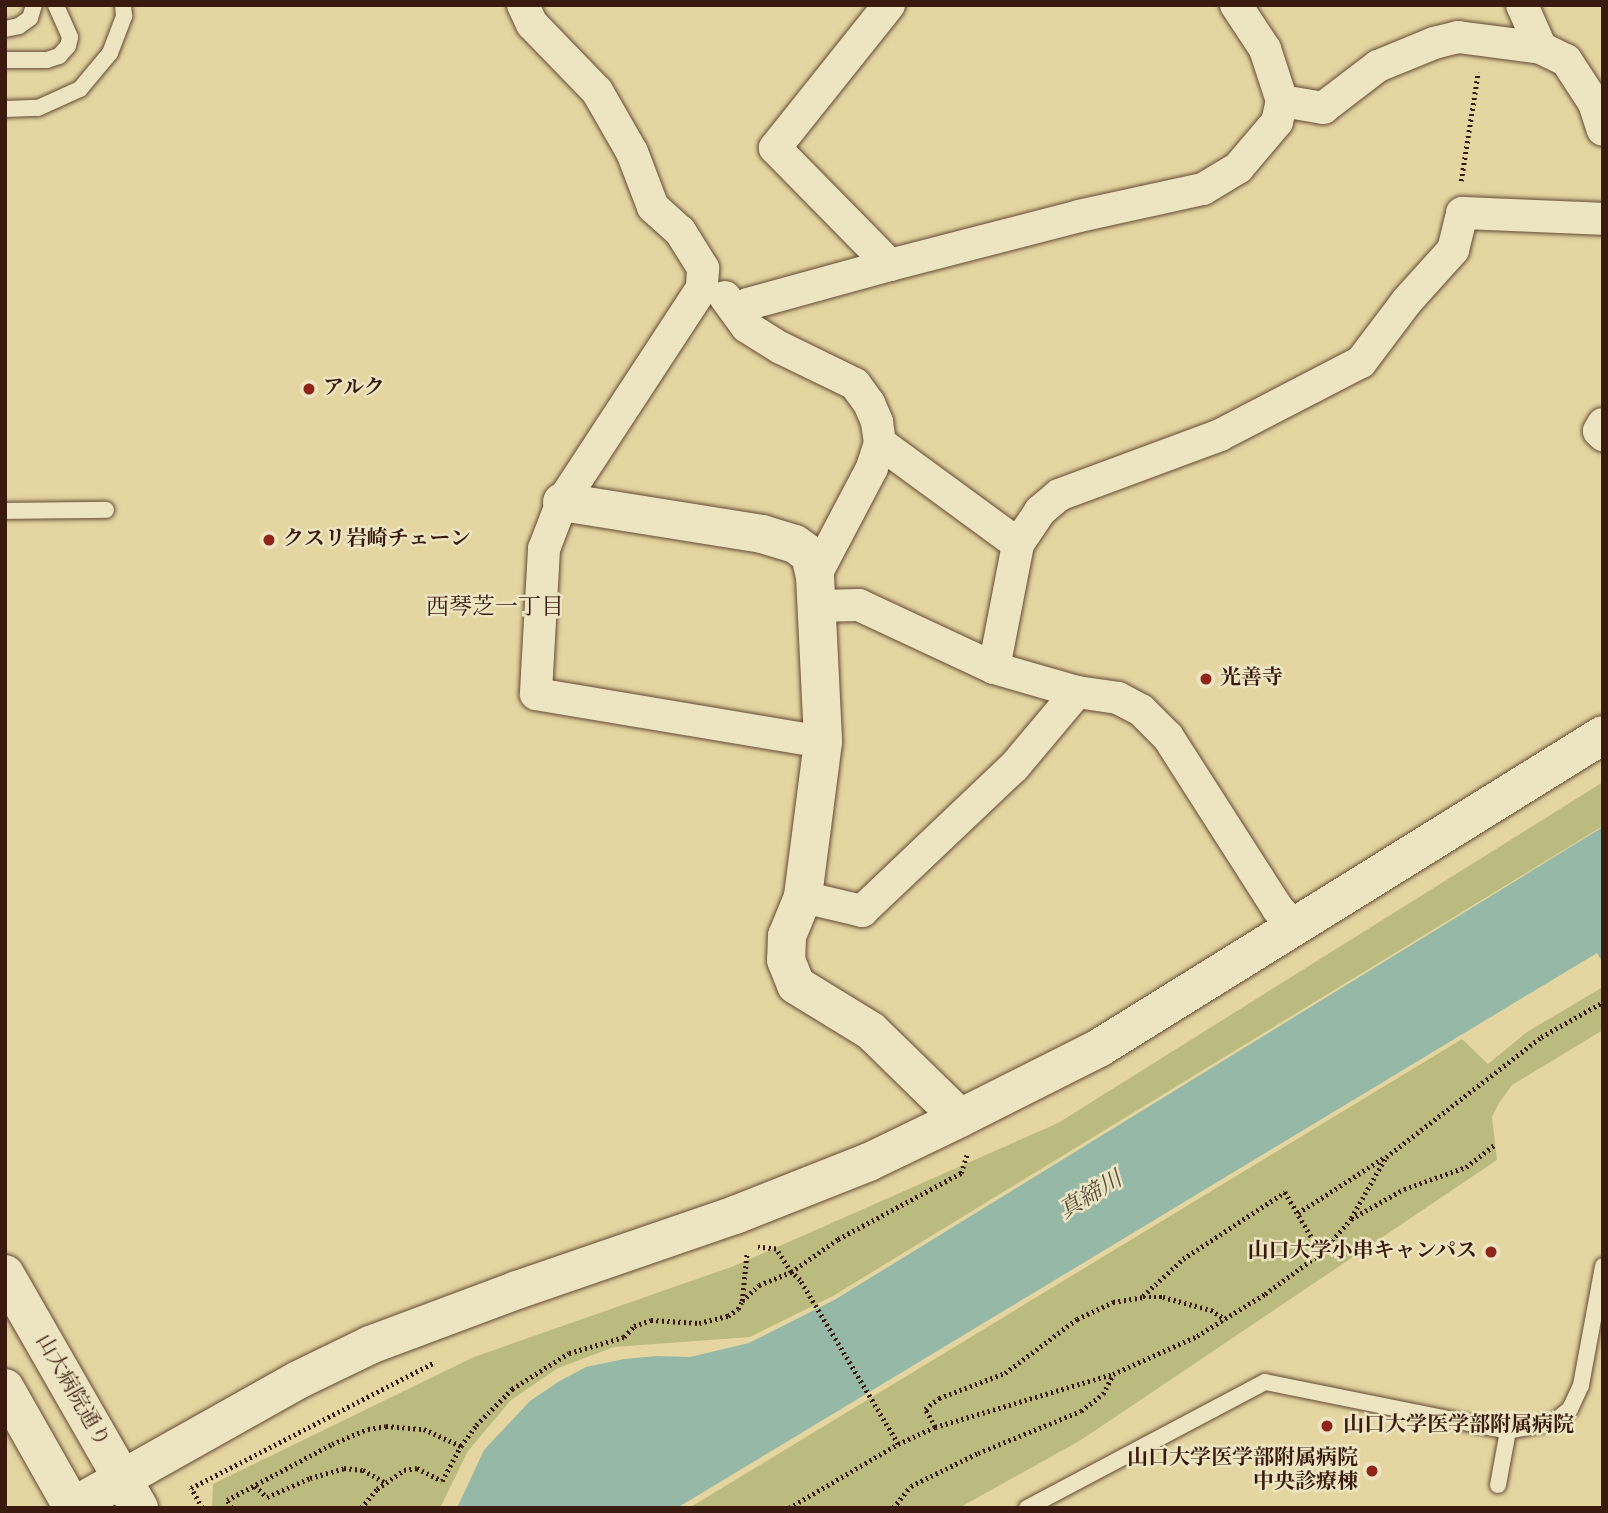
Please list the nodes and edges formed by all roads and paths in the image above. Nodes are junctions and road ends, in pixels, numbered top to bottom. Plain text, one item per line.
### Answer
1 (34, 5) edge
2 (57, 5) edge
3 (123, 5) edge
4 (523, 5) edge
5 (890, 5) edge
6 (1236, 5) edge
7 (1522, 5) edge
8 (5, 29) edge
9 (1483, 40) junction
10 (1541, 48) junction
11 (5, 60) edge
12 (1282, 102) junction
13 (5, 109) edge
14 (1603, 130) edge
15 (1462, 213) junction
16 (1603, 219) edge
17 (890, 265) junction
18 (702, 288) junction
19 (738, 311) junction
20 (1603, 424) edge
21 (1603, 435) edge
22 (880, 443) junction
23 (562, 502) junction
24 (106, 510) dead end
25 (5, 511) edge
26 (1018, 544) junction
27 (816, 591) junction
28 (994, 668) junction
29 (1077, 692) junction
30 (1603, 735) edge
31 (823, 742) junction
32 (803, 897) junction
33 (1295, 928) junction
34 (1603, 1002) edge
35 (964, 1136) junction
36 (1495, 1144) dead end
37 (1386, 1157) junction
38 (1298, 1213) junction
39 (1351, 1219) junction
40 (1321, 1253) junction
41 (1603, 1266) edge
42 (791, 1272) junction
43 (5, 1274) edge
44 (1143, 1297) junction
45 (742, 1301) junction
46 (1226, 1319) junction
47 (447, 1356) dead end
48 (1113, 1374) junction
49 (5, 1388) edge
50 (935, 1427) junction
51 (1508, 1431) junction
52 (898, 1444) junction
53 (461, 1446) junction
54 (385, 1482) junction
55 (1498, 1485) dead end
56 (255, 1486) junction
57 (130, 1493) edge
58 (72, 1507) edge
59 (202, 1508) edge
60 (231, 1508) edge
61 (361, 1508) edge
62 (789, 1508) edge
63 (893, 1508) edge
64 (1027, 1508) edge

1 - 8 lane
2 - 11 lane
3 - 13 lane
4 - 18 street
5 - 17 street
6 - 12 street
7 - 10 street
9 - 10 street
9 - 12 street
9 - 15 path
10 - 14 street
12 - 17 street
15 - 16 street
15 - 26 street
17 - 19 street
18 - 19 street
18 - 23 street
19 - 22 street
20 - 21 street
22 - 26 street
22 - 27 street
23 - 27 street
23 - 31 street
24 - 25 lane
26 - 28 street
27 - 28 street
27 - 31 street
28 - 29 street
29 - 32 street
29 - 33 street
30 - 33 street
31 - 32 street
32 - 35 street
33 - 35 street
34 - 37 path
35 - 42 path
35 - 57 street
36 - 39 path
37 - 38 path
37 - 39 path
38 - 40 path
38 - 44 path
39 - 40 path
40 - 46 path
41 - 51 lane
42 - 45 path
42 - 45 path
42 - 52 path
43 - 57 street, 山大病院通り
44 - 46 path
44 - 50 path
45 - 53 path
46 - 48 path
47 - 59 path
48 - 50 path
48 - 63 path
49 - 58 street
50 - 52 path
51 - 55 lane
51 - 64 lane
52 - 62 path
53 - 54 path
53 - 56 path
54 - 56 path
54 - 61 path
56 - 60 path
57 - 58 street

